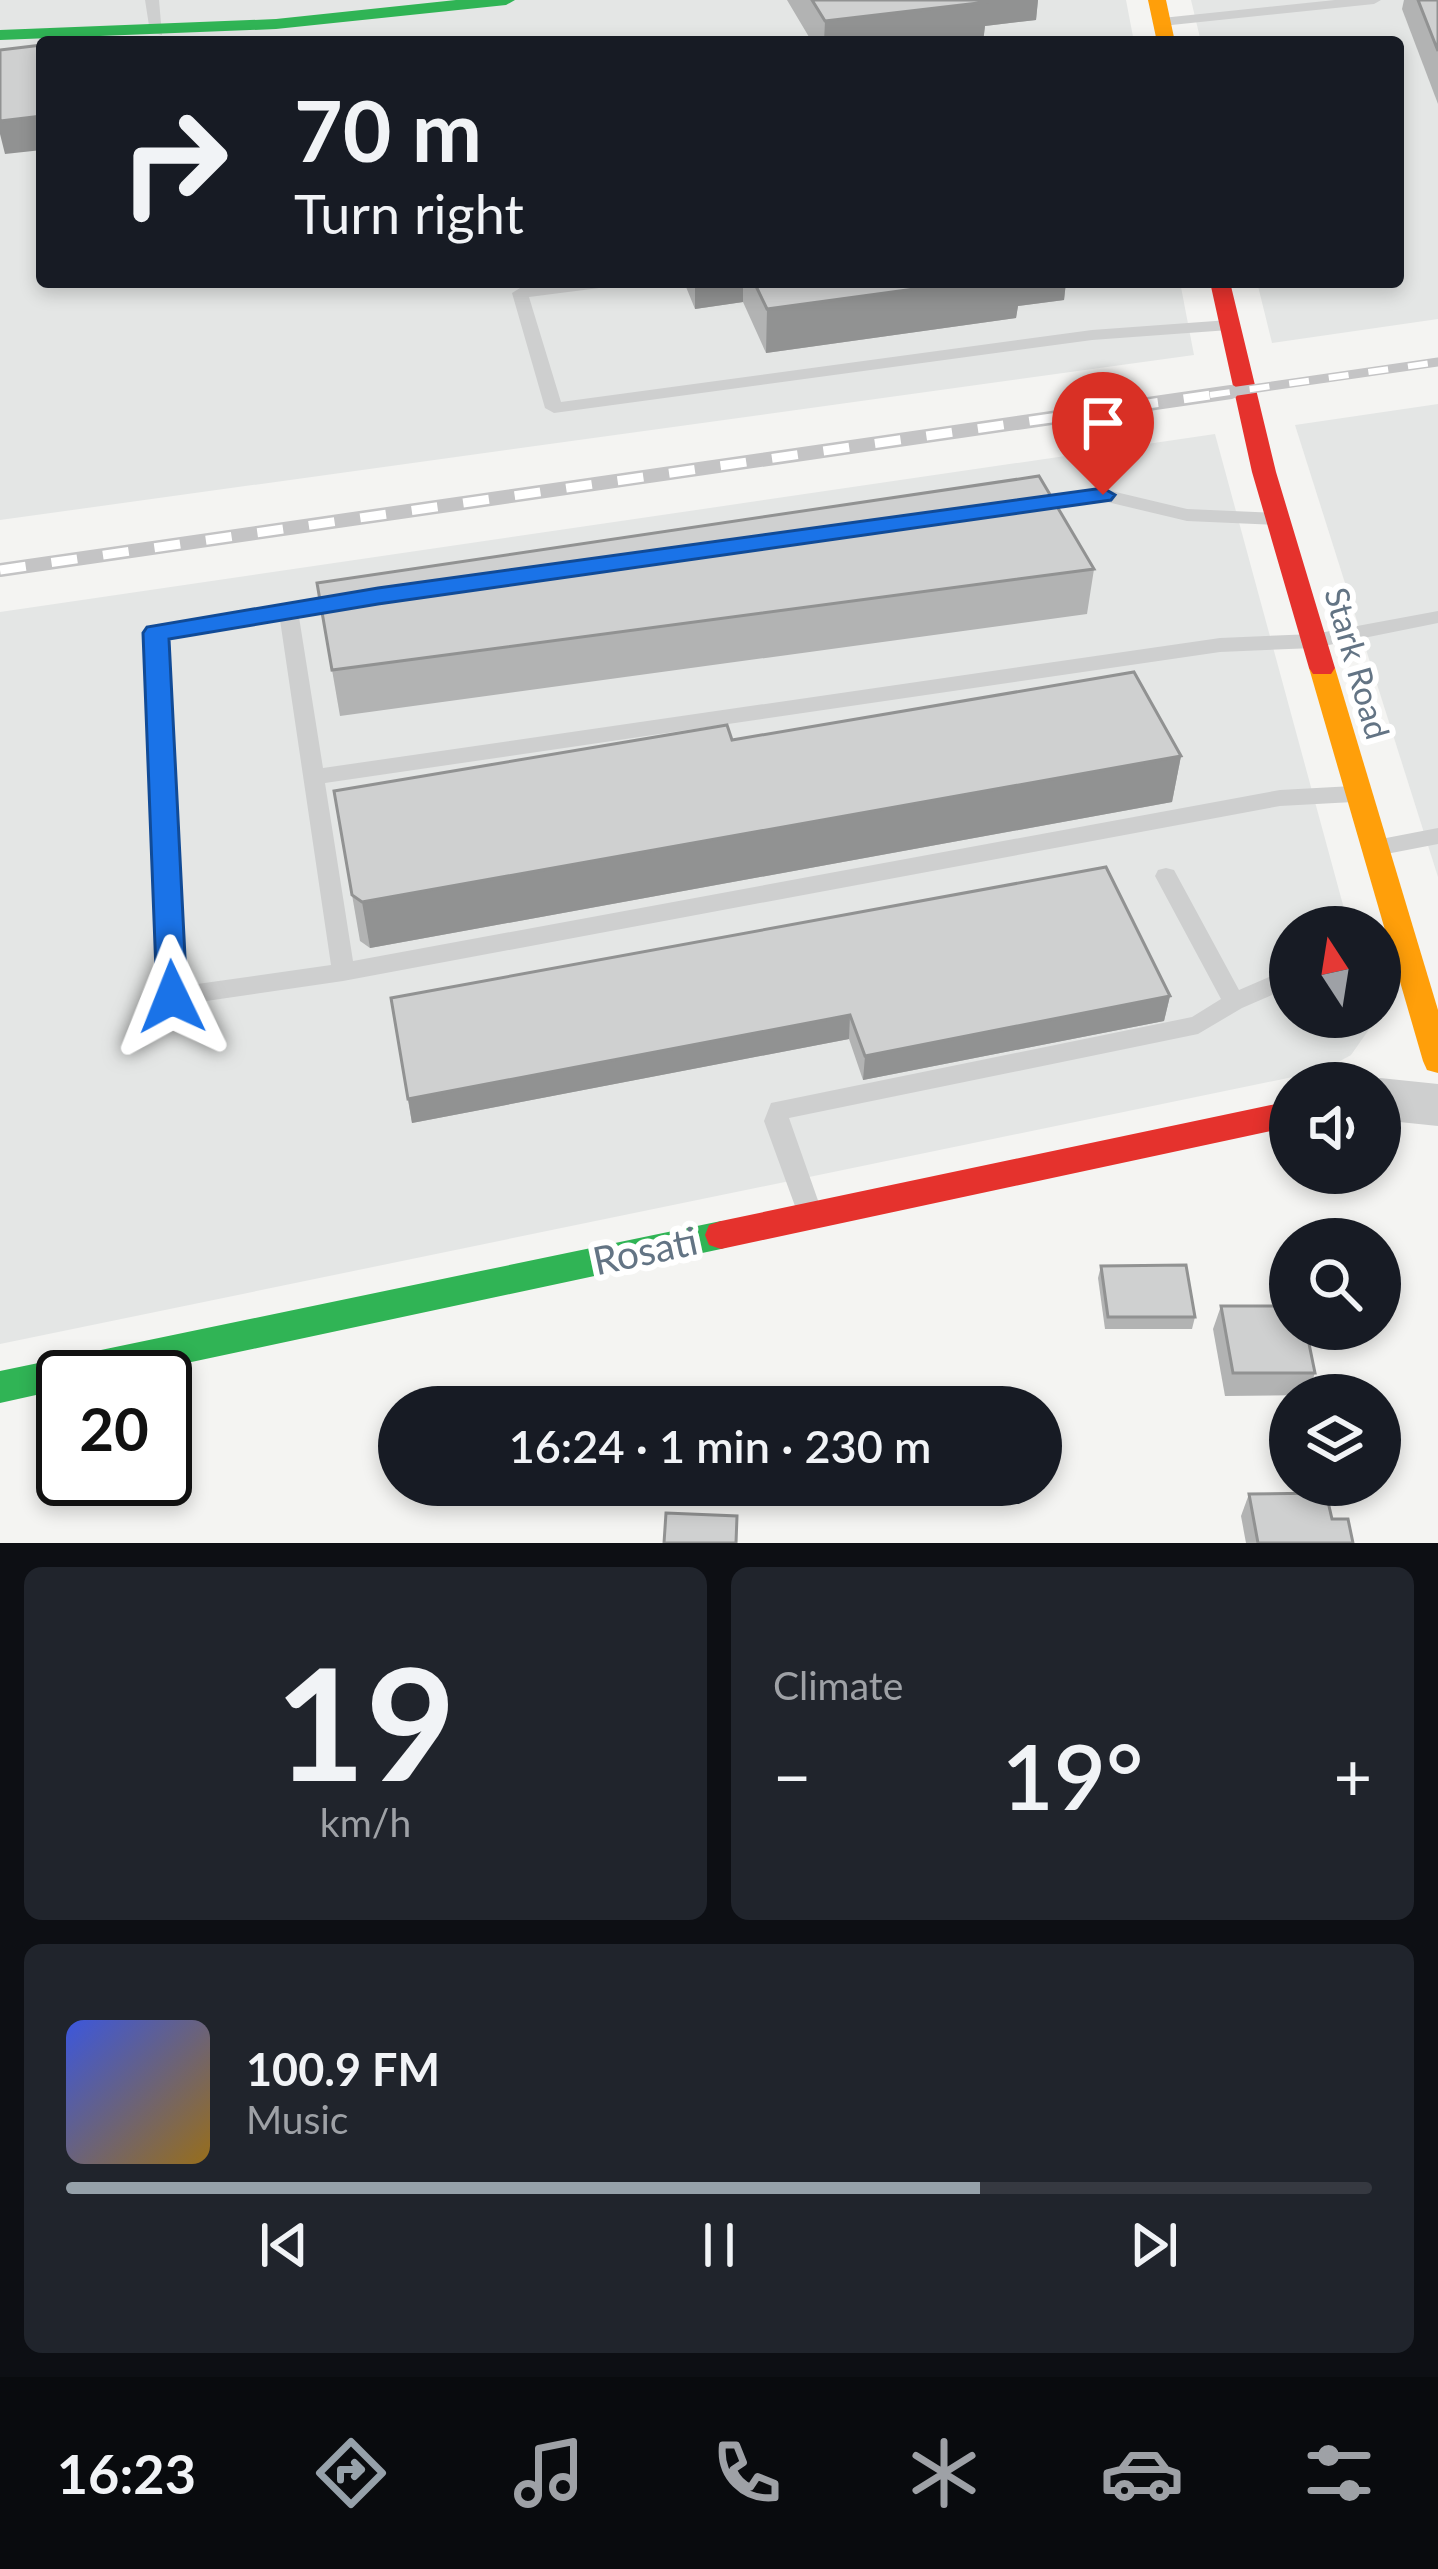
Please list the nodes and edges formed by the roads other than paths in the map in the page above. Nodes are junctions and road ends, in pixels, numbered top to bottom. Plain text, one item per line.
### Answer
1 (152, 0) edge
2 (506, 0) edge
3 (1374, 0) edge
4 (1162, 22) edge
5 (158, 32) junction
6 (0, 35) edge
7 (209, 35) edge
8 (42, 36) edge
9 (137, 36) edge
10 (560, 288) edge
11 (1221, 288) edge
12 (1230, 325) junction
13 (1009, 508) edge
14 (1278, 519) junction
15 (356, 600) edge
16 (289, 612) junction
17 (1438, 617) edge
18 (1314, 641) junction
19 (315, 777) junction
20 (1359, 794) junction
21 (1438, 836) edge
22 (1375, 849) junction
23 (1166, 876) dead end
24 (1385, 906) edge
25 (343, 972) junction
26 (1401, 975) edge
27 (1269, 986) edge
28 (1234, 1002) junction
29 (1438, 1061) edge
30 (1401, 1101) edge
31 (1438, 1105) edge
32 (1269, 1118) edge
33 (811, 1215) junction
34 (0, 1387) edge

1 - 5 lane
2 - 7 street
3 - 4 lane
5 - 7 street
5 - 9 street
6 - 8 street
10 - 12 lane
11 - 12 street, Stark Road
12 - 14 street, Stark Road
13 - 14 lane
14 - 18 street, Stark Road
15 - 16 lane
16 - 19 lane
16 - 25 lane
17 - 18 lane
18 - 19 lane
18 - 20 street, Stark Road
19 - 25 lane
20 - 22 street, Stark Road
20 - 25 lane
21 - 22 lane
22 - 24 street, Stark Road
23 - 28 lane
26 - 29 street, Stark Road
27 - 28 lane
28 - 33 lane
30 - 31 street
32 - 33 street, Rosati
33 - 34 street, Rosati

